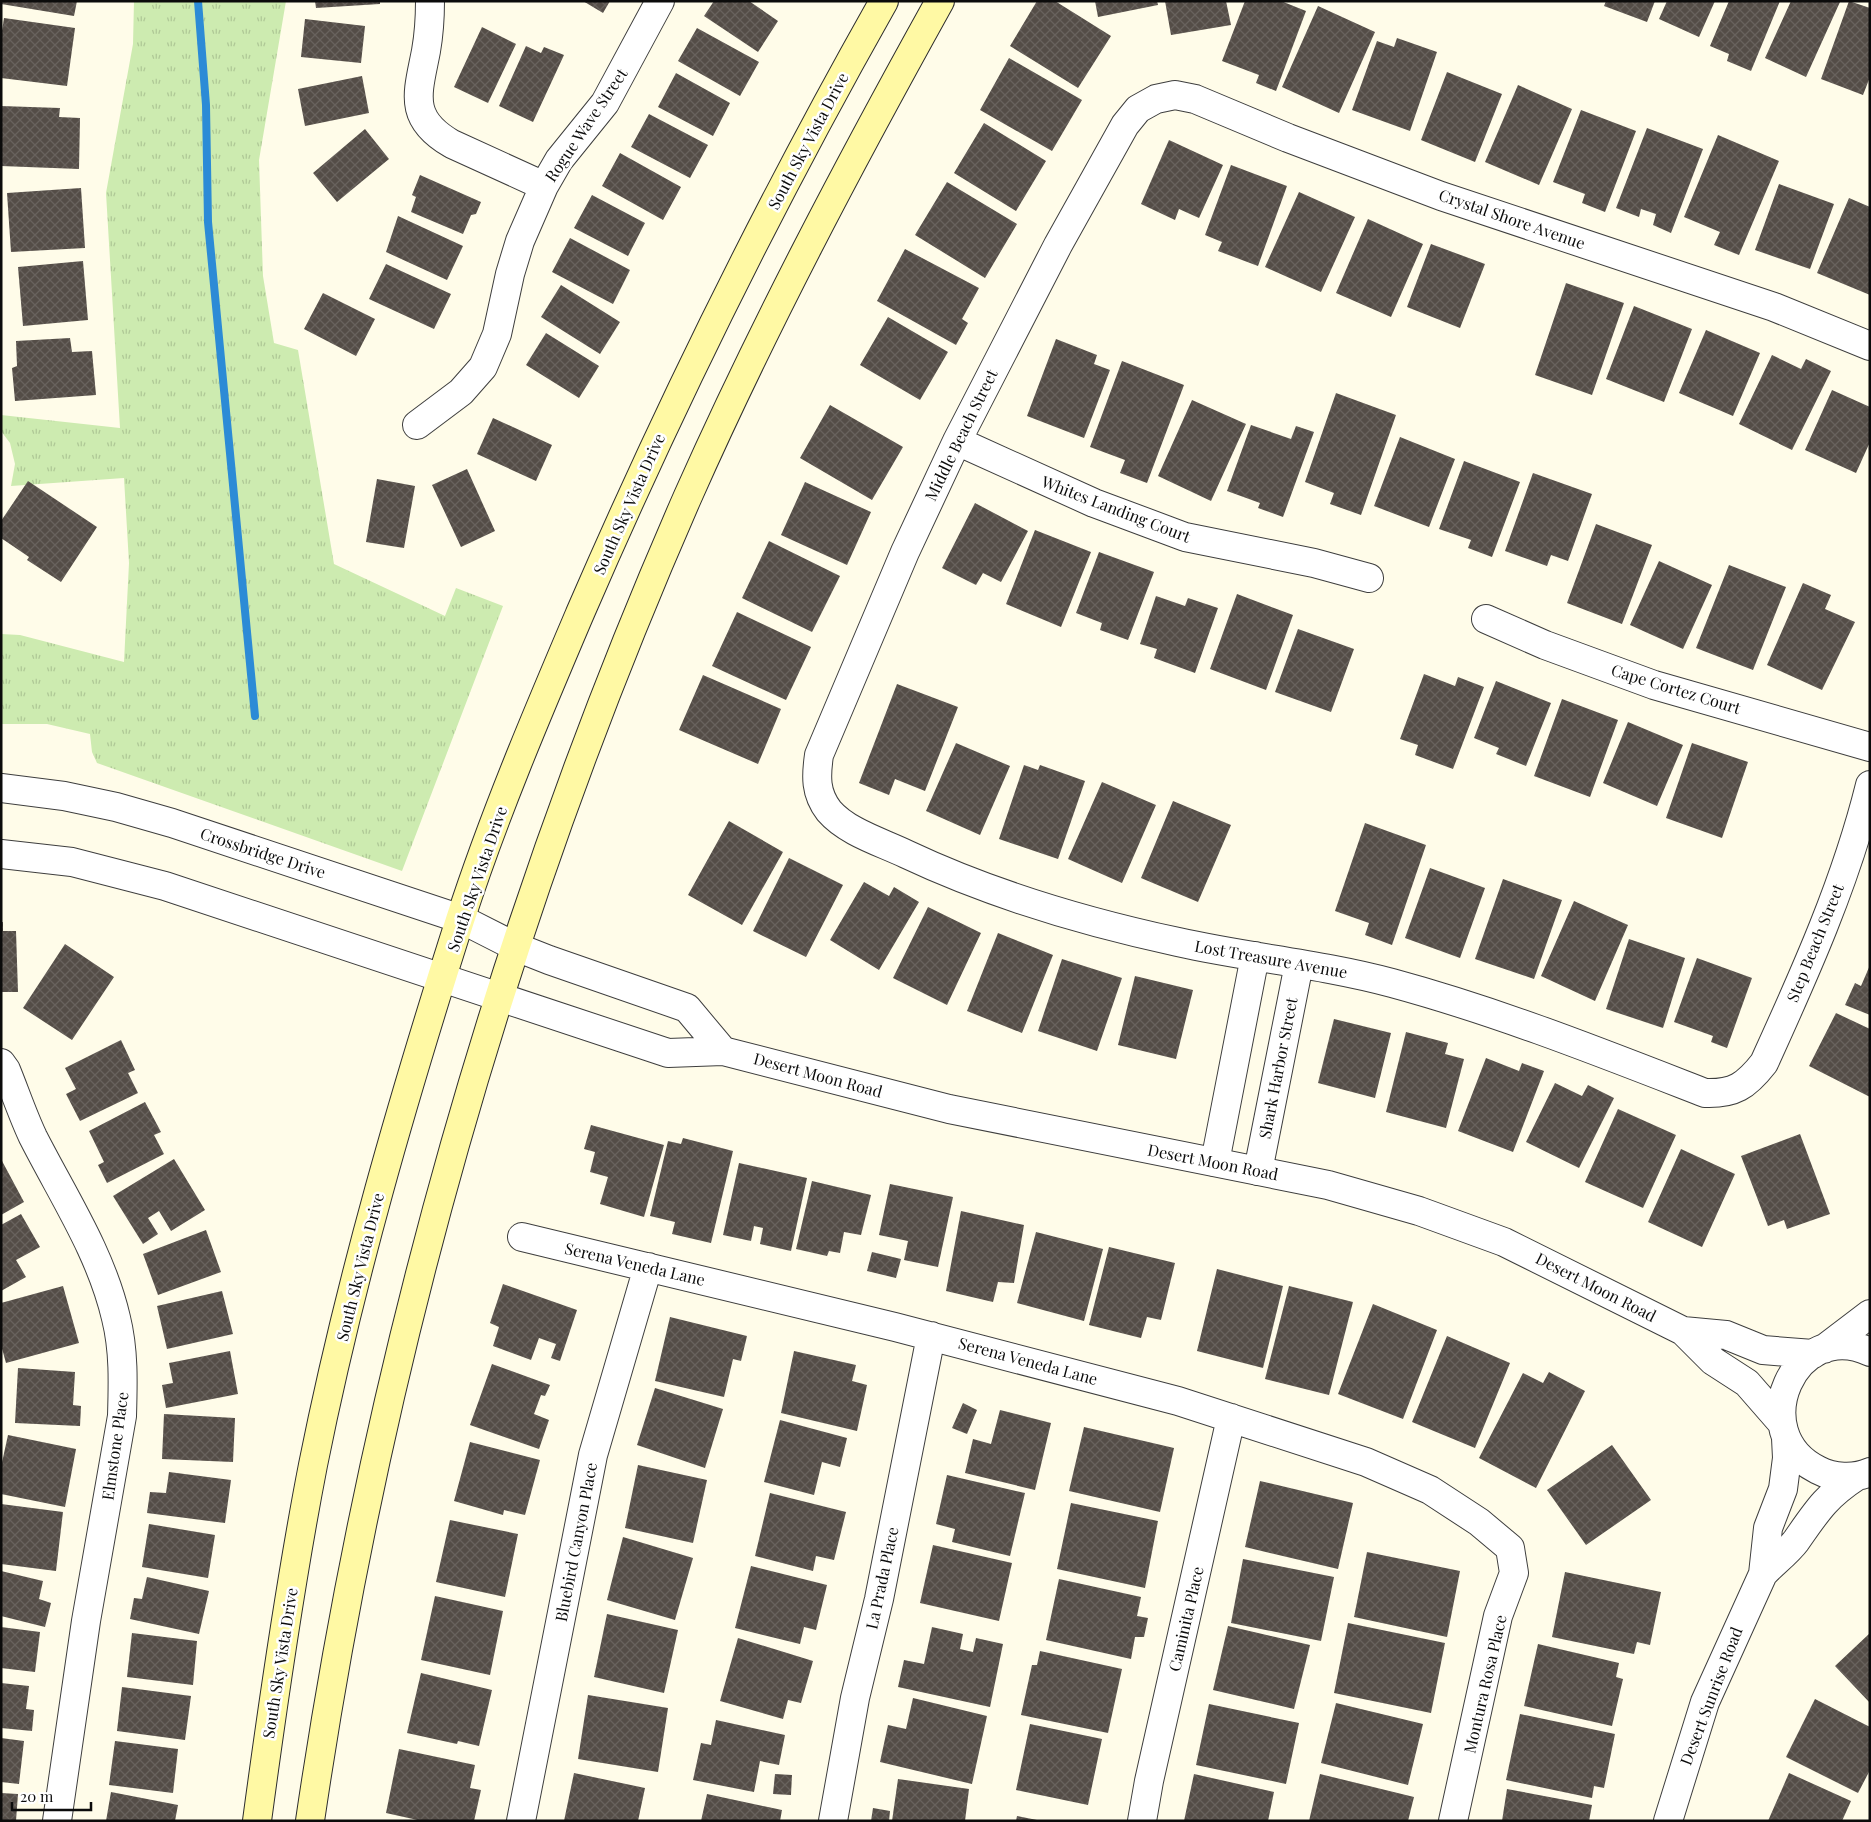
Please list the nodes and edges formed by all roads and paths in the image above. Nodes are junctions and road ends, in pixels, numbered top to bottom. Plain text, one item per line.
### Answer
1 (430, 1) edge
2 (660, 1) edge
3 (884, 1) edge
4 (940, 1) edge
5 (1156, 99) joint
6 (544, 186) junction
7 (1870, 346) edge
8 (417, 425) dead end
9 (957, 441) junction
10 (1370, 578) dead end
11 (1486, 619) dead end
12 (1870, 747) edge
13 (1870, 786) edge
14 (1, 788) edge
15 (819, 795) joint
16 (1, 854) edge
17 (461, 919) junction
18 (516, 947) junction
19 (1255, 956) junction
20 (1299, 964) junction
21 (443, 977) junction
22 (500, 996) junction
23 (723, 1051) junction
24 (1, 1063) edge
25 (1738, 1088) joint
26 (1215, 1162) junction
27 (1258, 1171) junction
28 (522, 1237) dead end
29 (648, 1268) junction
30 (1870, 1314) edge
31 (1683, 1331) junction
32 (931, 1336) junction
33 (1819, 1351) junction
34 (1870, 1352) edge
35 (1231, 1418) junction
36 (1784, 1430) junction
37 (1866, 1473) edge
38 (1510, 1548) joint
39 (1763, 1574) junction
40 (57, 1821) edge
41 (257, 1821) edge
42 (310, 1821) edge
43 (521, 1821) edge
44 (833, 1821) edge
45 (1142, 1821) edge
46 (1453, 1821) edge
47 (1668, 1821) edge

1 - 6 street
2 - 6 street, Rogue Wave Street
3 - 17 main road, South Sky Vista Drive
4 - 18 main road
5 - 7 street, Crystal Shore Avenue
5 - 9 street, Middle Beach Street
6 - 8 street, Rogue Wave Street
9 - 10 street, Whites Landing Court
9 - 15 street, Middle Beach Street
11 - 12 street, Cape Cortez Court
13 - 25 street, Step Beach Street
14 - 17 street, Crossbridge Drive
15 - 19 street, Lost Treasure Avenue
16 - 21 street
17 - 18 street, Crossbridge Drive
17 - 21 main road, South Sky Vista Drive
18 - 22 main road
18 - 23 street
19 - 20 street, Lost Treasure Avenue
19 - 26 street
20 - 25 street, Lost Treasure Avenue
20 - 27 street, Shark Harbor Street
21 - 22 street
21 - 41 main road, South Sky Vista Drive
22 - 23 street, Desert Moon Road
22 - 42 main road
23 - 26 street, Desert Moon Road
24 - 40 street, Elmstone Place
26 - 27 street, Desert Moon Road
27 - 31 street, Desert Moon Road
28 - 29 street, Serena Veneda Lane
29 - 32 street, Serena Veneda Lane
29 - 43 street, Bluebird Canyon Place
30 - 33 street, Desert Sunrise Road
31 - 33 street, Desert Moon Road
31 - 36 street, Desert Moon Road
32 - 35 street, Serena Veneda Lane
32 - 44 street, La Prada Place
33 - 34 street, Desert Moon Road
33 - 36 street, Desert Sunrise Road
35 - 38 street, Serena Veneda Lane
35 - 45 street, Caminita Place
36 - 37 street, Desert Moon Road
36 - 39 street, Desert Sunrise Road
37 - 39 street, Desert Sunrise Road
38 - 46 street, Montura Rosa Place
39 - 47 street, Desert Sunrise Road

